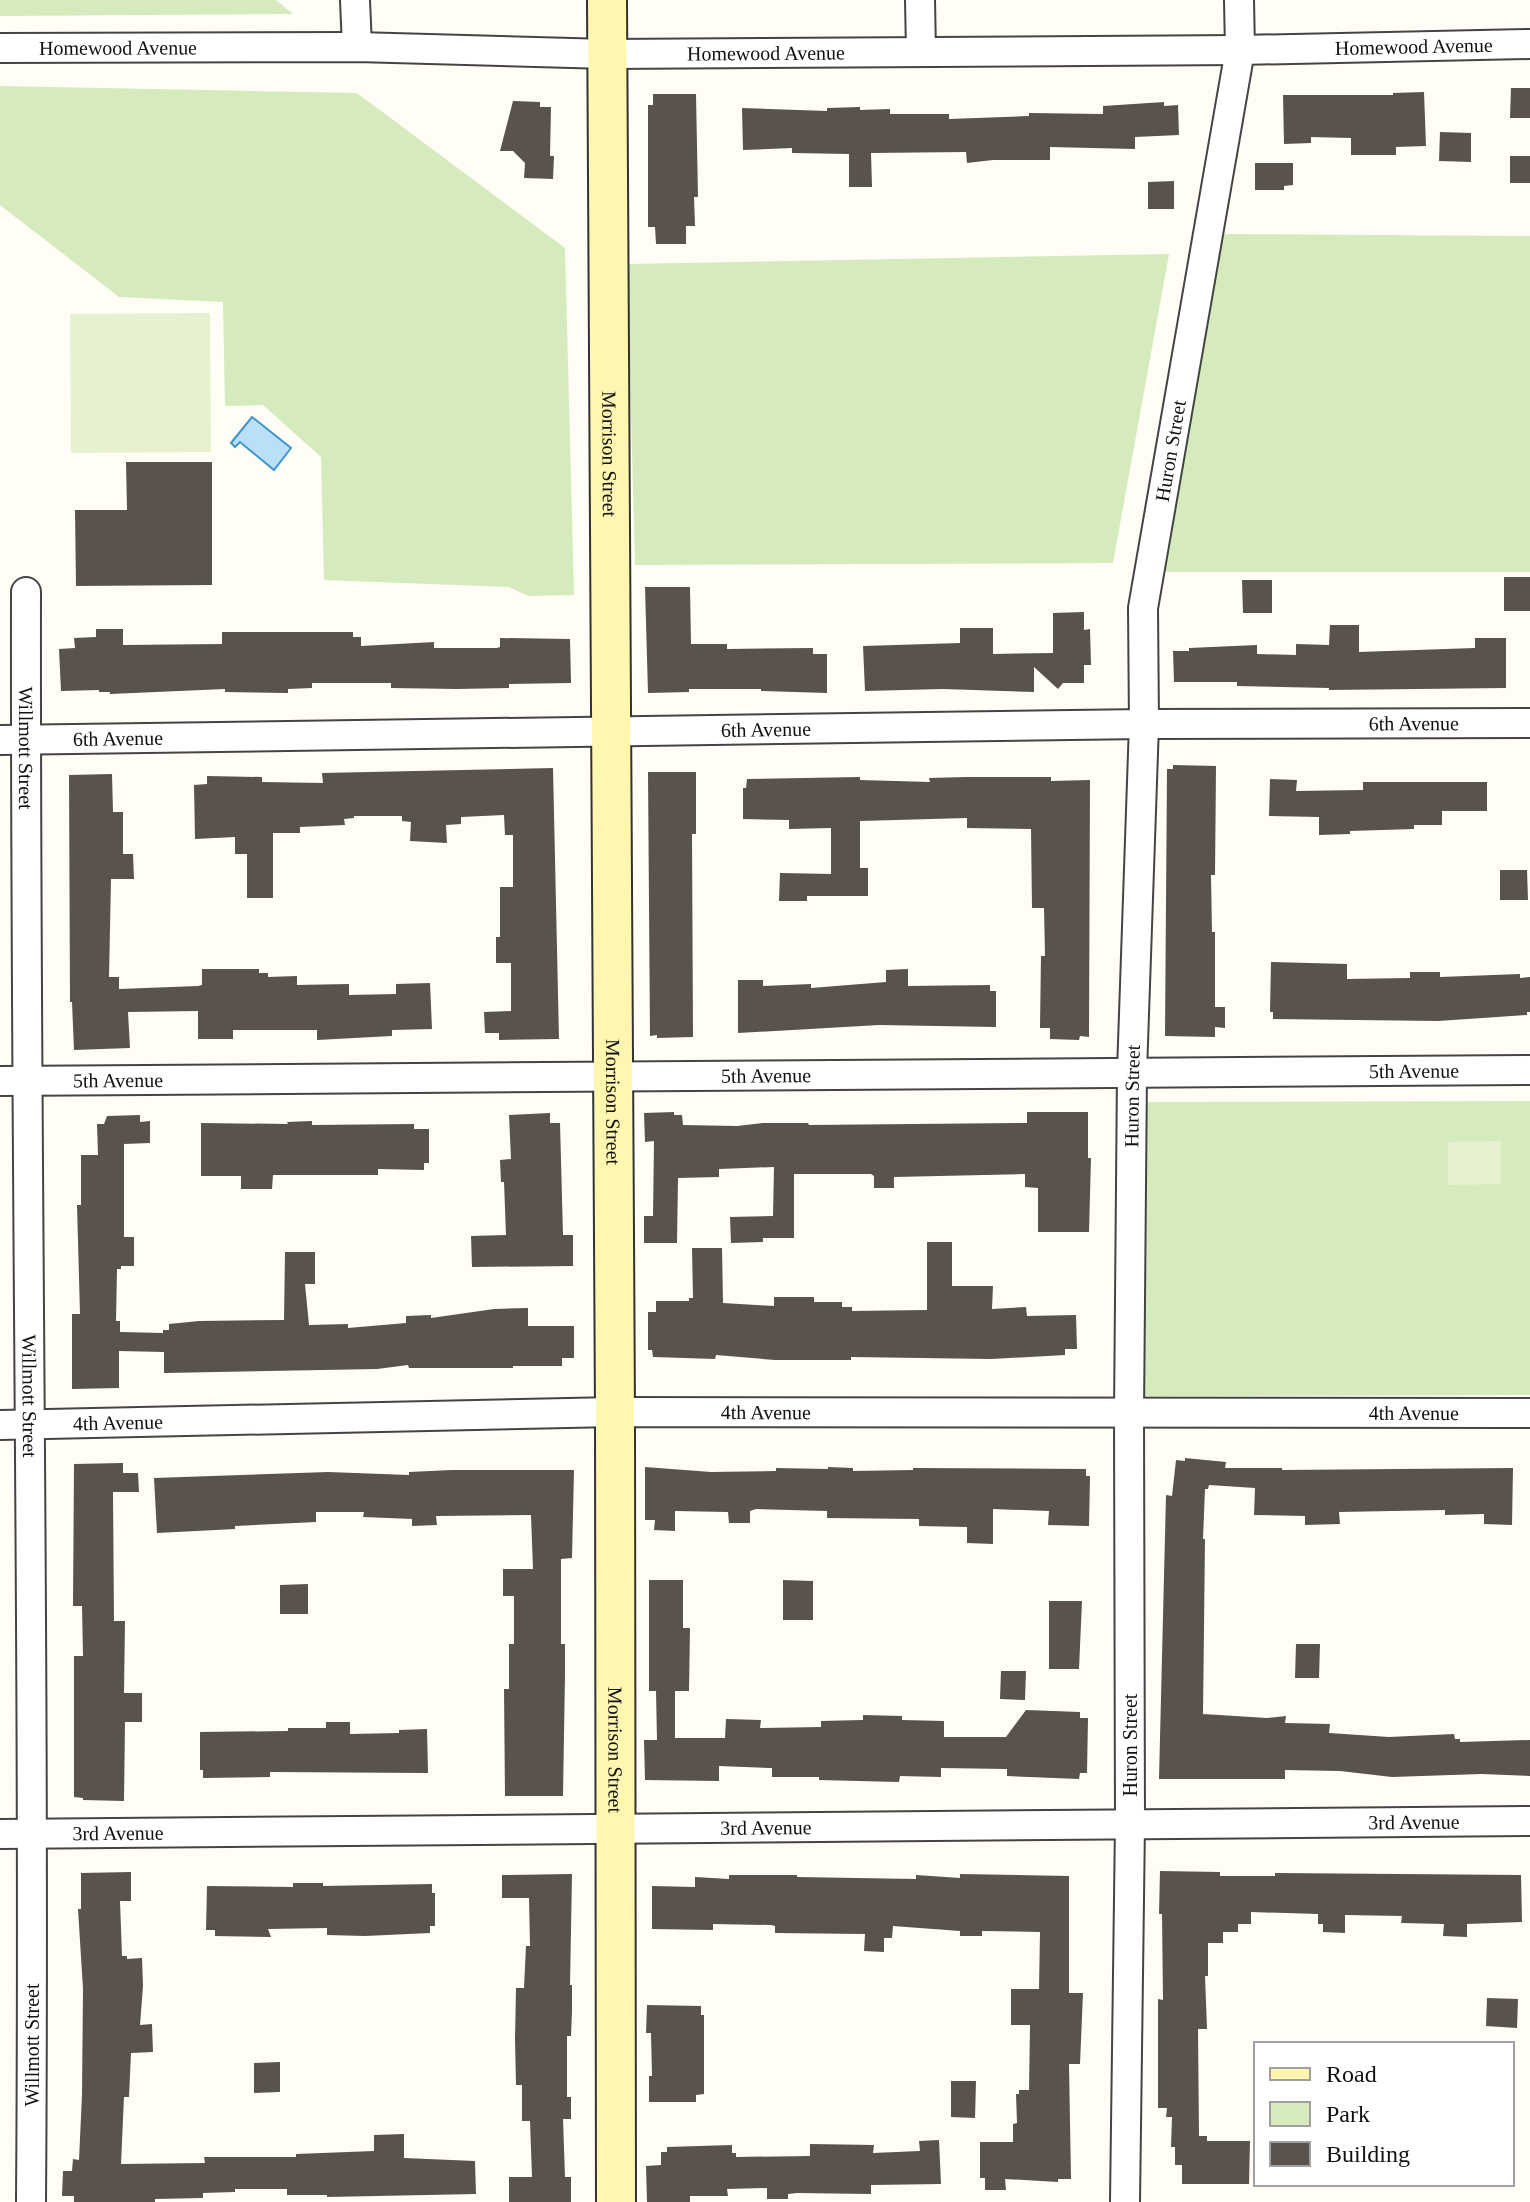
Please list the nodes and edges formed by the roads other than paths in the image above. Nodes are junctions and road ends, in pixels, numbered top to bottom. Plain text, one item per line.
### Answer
1 (355, 0) edge
2 (607, 0) edge
3 (920, 0) edge
4 (1239, 0) edge
5 (1530, 44) edge
6 (357, 47) junction
7 (0, 48) edge
8 (1240, 50) junction
9 (921, 51) junction
10 (608, 54) junction
11 (26, 592) dead end
12 (1530, 723) edge
13 (1144, 724) junction
14 (611, 730) junction
15 (13, 740) edge
16 (1530, 1070) edge
17 (1132, 1072) junction
18 (613, 1076) junction
19 (13, 1080) edge
20 (615, 1412) junction
21 (1530, 1413) edge
22 (1129, 1414) junction
23 (29, 1424) junction
24 (0, 1425) edge
25 (1530, 1821) edge
26 (1130, 1823) junction
27 (616, 1831) junction
28 (33, 1833) junction
29 (0, 1834) edge
30 (31, 2202) edge
31 (616, 2202) edge
32 (1125, 2202) edge

1 - 6 street
2 - 10 street, Morrison Street
3 - 9 street
4 - 8 street, Huron Street
5 - 8 street, Homewood Avenue
6 - 7 street, Homewood Avenue
6 - 10 street, Homewood Avenue
8 - 9 street, Homewood Avenue
8 - 13 street, Huron Street
9 - 10 street, Homewood Avenue
10 - 14 street, Morrison Street
11 - 15 street, Willmott Street
12 - 13 street, 6th Avenue
13 - 14 street, 6th Avenue
13 - 17 street, Huron Street
14 - 15 street, 6th Avenue
14 - 18 street, Morrison Street
15 - 19 street, Willmott Street
16 - 17 street, 5th Avenue
17 - 18 street, 5th Avenue
17 - 22 street, Huron Street
18 - 19 street, 5th Avenue
18 - 20 street, Morrison Street
19 - 23 street, Willmott Street
20 - 22 street, 4th Avenue
20 - 23 street, 4th Avenue
20 - 27 street, Morrison Street
21 - 22 street, 4th Avenue
22 - 26 street, Huron Street
23 - 24 street, 4th Avenue
23 - 28 street, Willmott Street
25 - 26 street, 3rd Avenue
26 - 27 street, 3rd Avenue
26 - 32 street, Huron Street
27 - 28 street, 3rd Avenue
27 - 31 street, Morrison Street
28 - 29 street, 3rd Avenue
28 - 30 street, Willmott Street

